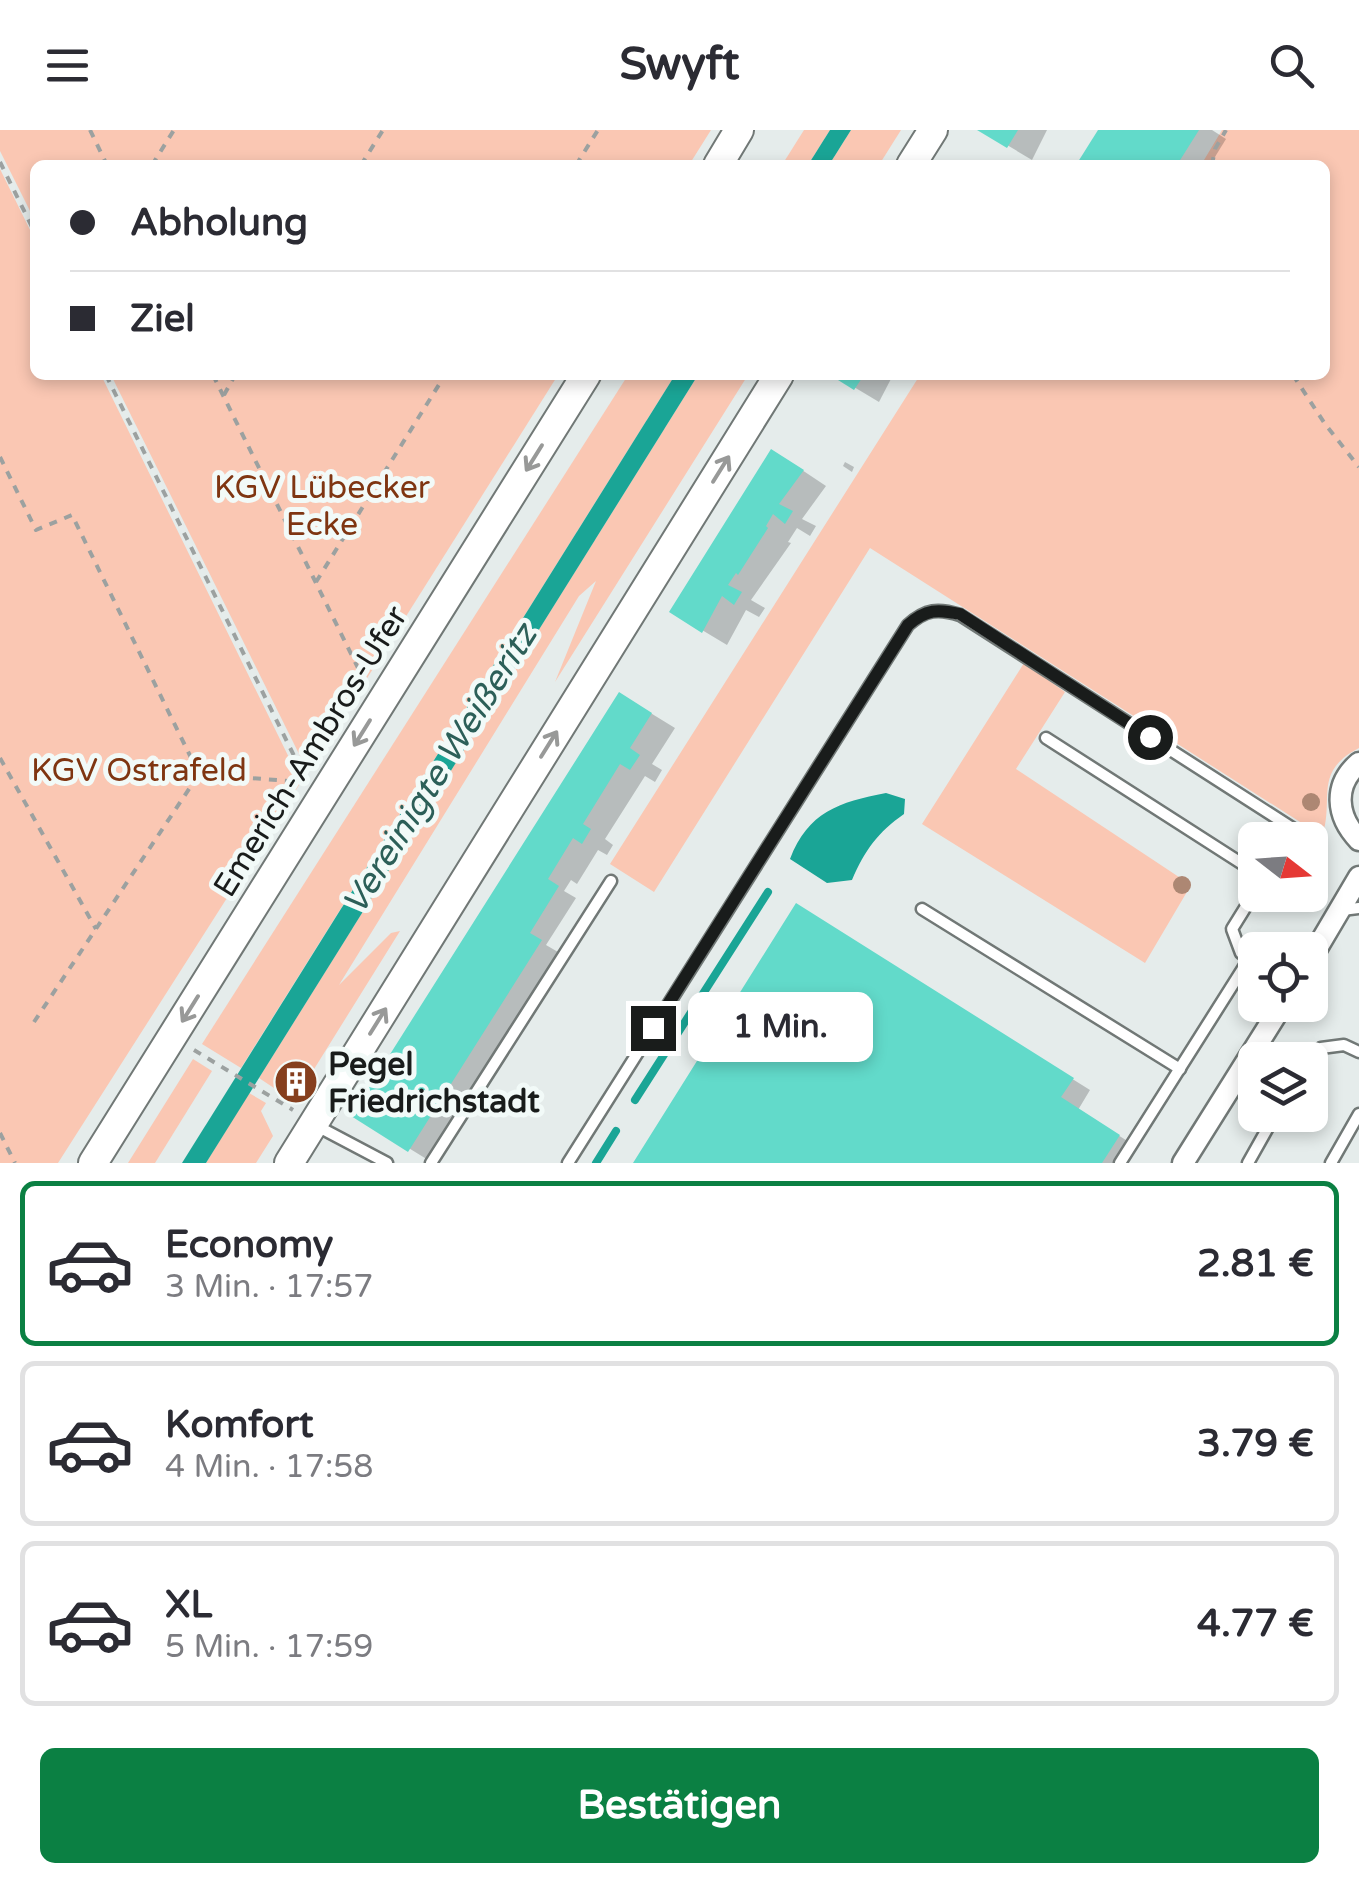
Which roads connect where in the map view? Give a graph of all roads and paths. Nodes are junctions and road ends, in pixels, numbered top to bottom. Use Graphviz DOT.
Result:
graph roads {
  1 [pos="90,130"];
  2 [pos="174,130"];
  3 [pos="384,130"];
  4 [pos="598,130"];
  5 [pos="740,130"];
  6 [pos="933,130"];
  7 [pos="1226,130"];
  8 [pos="105,160"];
  9 [pos="155,160"];
  10 [pos="364,160"];
  11 [pos="579,160"];
  12 [pos="721,160"];
  13 [pos="915,160"];
  14 [pos="1213,160"];
  15 [pos="0,162"];
  16 [pos="30,222"];
  17 [pos="108,380"];
  18 [pos="216,380"];
  19 [pos="233,380"];
  20 [pos="442,380"];
  21 [pos="583,380"];
  22 [pos="775,380"];
  23 [pos="1297,380"];
  24 [pos="224,395"];
  25 [pos="0,456"];
  26 [pos="1359,467"];
  27 [pos="316,582"];
  28 [pos="369,684"];
  29 [pos="1046,738"];
  30 [pos="0,758"];
  31 [pos="1359,763"];
  32 [pos="199,774"];
  33 [pos="1283,822"];
  34 [pos="1359,840"];
  35 [pos="1238,861"];
  36 [pos="1359,877"];
  37 [pos="611,880"];
  38 [pos="922,909"];
  39 [pos="1350,909"];
  40 [pos="1242,912"];
  41 [pos="96,929"];
  42 [pos="1328,937"];
  43 [pos="1238,945"];
  44 [pos="1238,981"];
  45 [pos="34,1022"];
  46 [pos="1271,1022"];
  47 [pos="1328,1047"];
  48 [pos="194,1050"];
  49 [pos="1359,1052"];
  50 [pos="1180,1068"];
  51 [pos="1359,1114"];
  52 [pos="302,1116"];
  53 [pos="1265,1132"];
  54 [pos="0,1133"];
  55 [pos="15,1163"];
  56 [pos="92,1163"];
  57 [pos="289,1163"];
  58 [pos="387,1163"];
  59 [pos="432,1163"];
  60 [pos="568,1163"];
  61 [pos="1120,1163"];
  62 [pos="1183,1163"];
  63 [pos="1248,1163"];
  64 [pos="1331,1163"];
  1 -- 8 [label="path"];
  2 -- 9 [label="path"];
  3 -- 10 [label="path"];
  4 -- 11 [label="path"];
  5 -- 12 [label="main road"];
  6 -- 13 [label="main road"];
  7 -- 14 [label="path"];
  15 -- 16 [label="path"];
  17 -- 32 [label="path"];
  18 -- 24 [label="path"];
  19 -- 24 [label="path"];
  20 -- 27 [label="path"];
  21 -- 56 [label="main road, Emerich-Ambros-Ufer, one-way"];
  52 -- 22 [label="main road, one-way"];
  23 -- 26 [label="path"];
  24 -- 27 [label="path"];
  25 -- 32 [label="path"];
  27 -- 28 [label="path"];
  29 -- 35 [label="lane"];
  30 -- 41 [label="path"];
  31 -- 34 [label="street"];
  32 -- 41 [label="path"];
  33 -- 60 [label="lane"];
  36 -- 39 [label="street"];
  37 -- 59 [label="lane"];
  38 -- 50 [label="lane"];
  39 -- 42 [label="street"];
  40 -- 43 [label="lane"];
  41 -- 45 [label="path"];
  44 -- 50 [label="lane"];
  46 -- 62 [label="street"];
  47 -- 49 [label="lane"];
  48 -- 52 [label="path"];
  50 -- 61 [label="lane"];
  51 -- 64 [label="lane"];
  52 -- 57 [label="main road"];
  52 -- 58 [label="lane"];
  53 -- 63 [label="lane"];
  54 -- 55 [label="path"];
}
